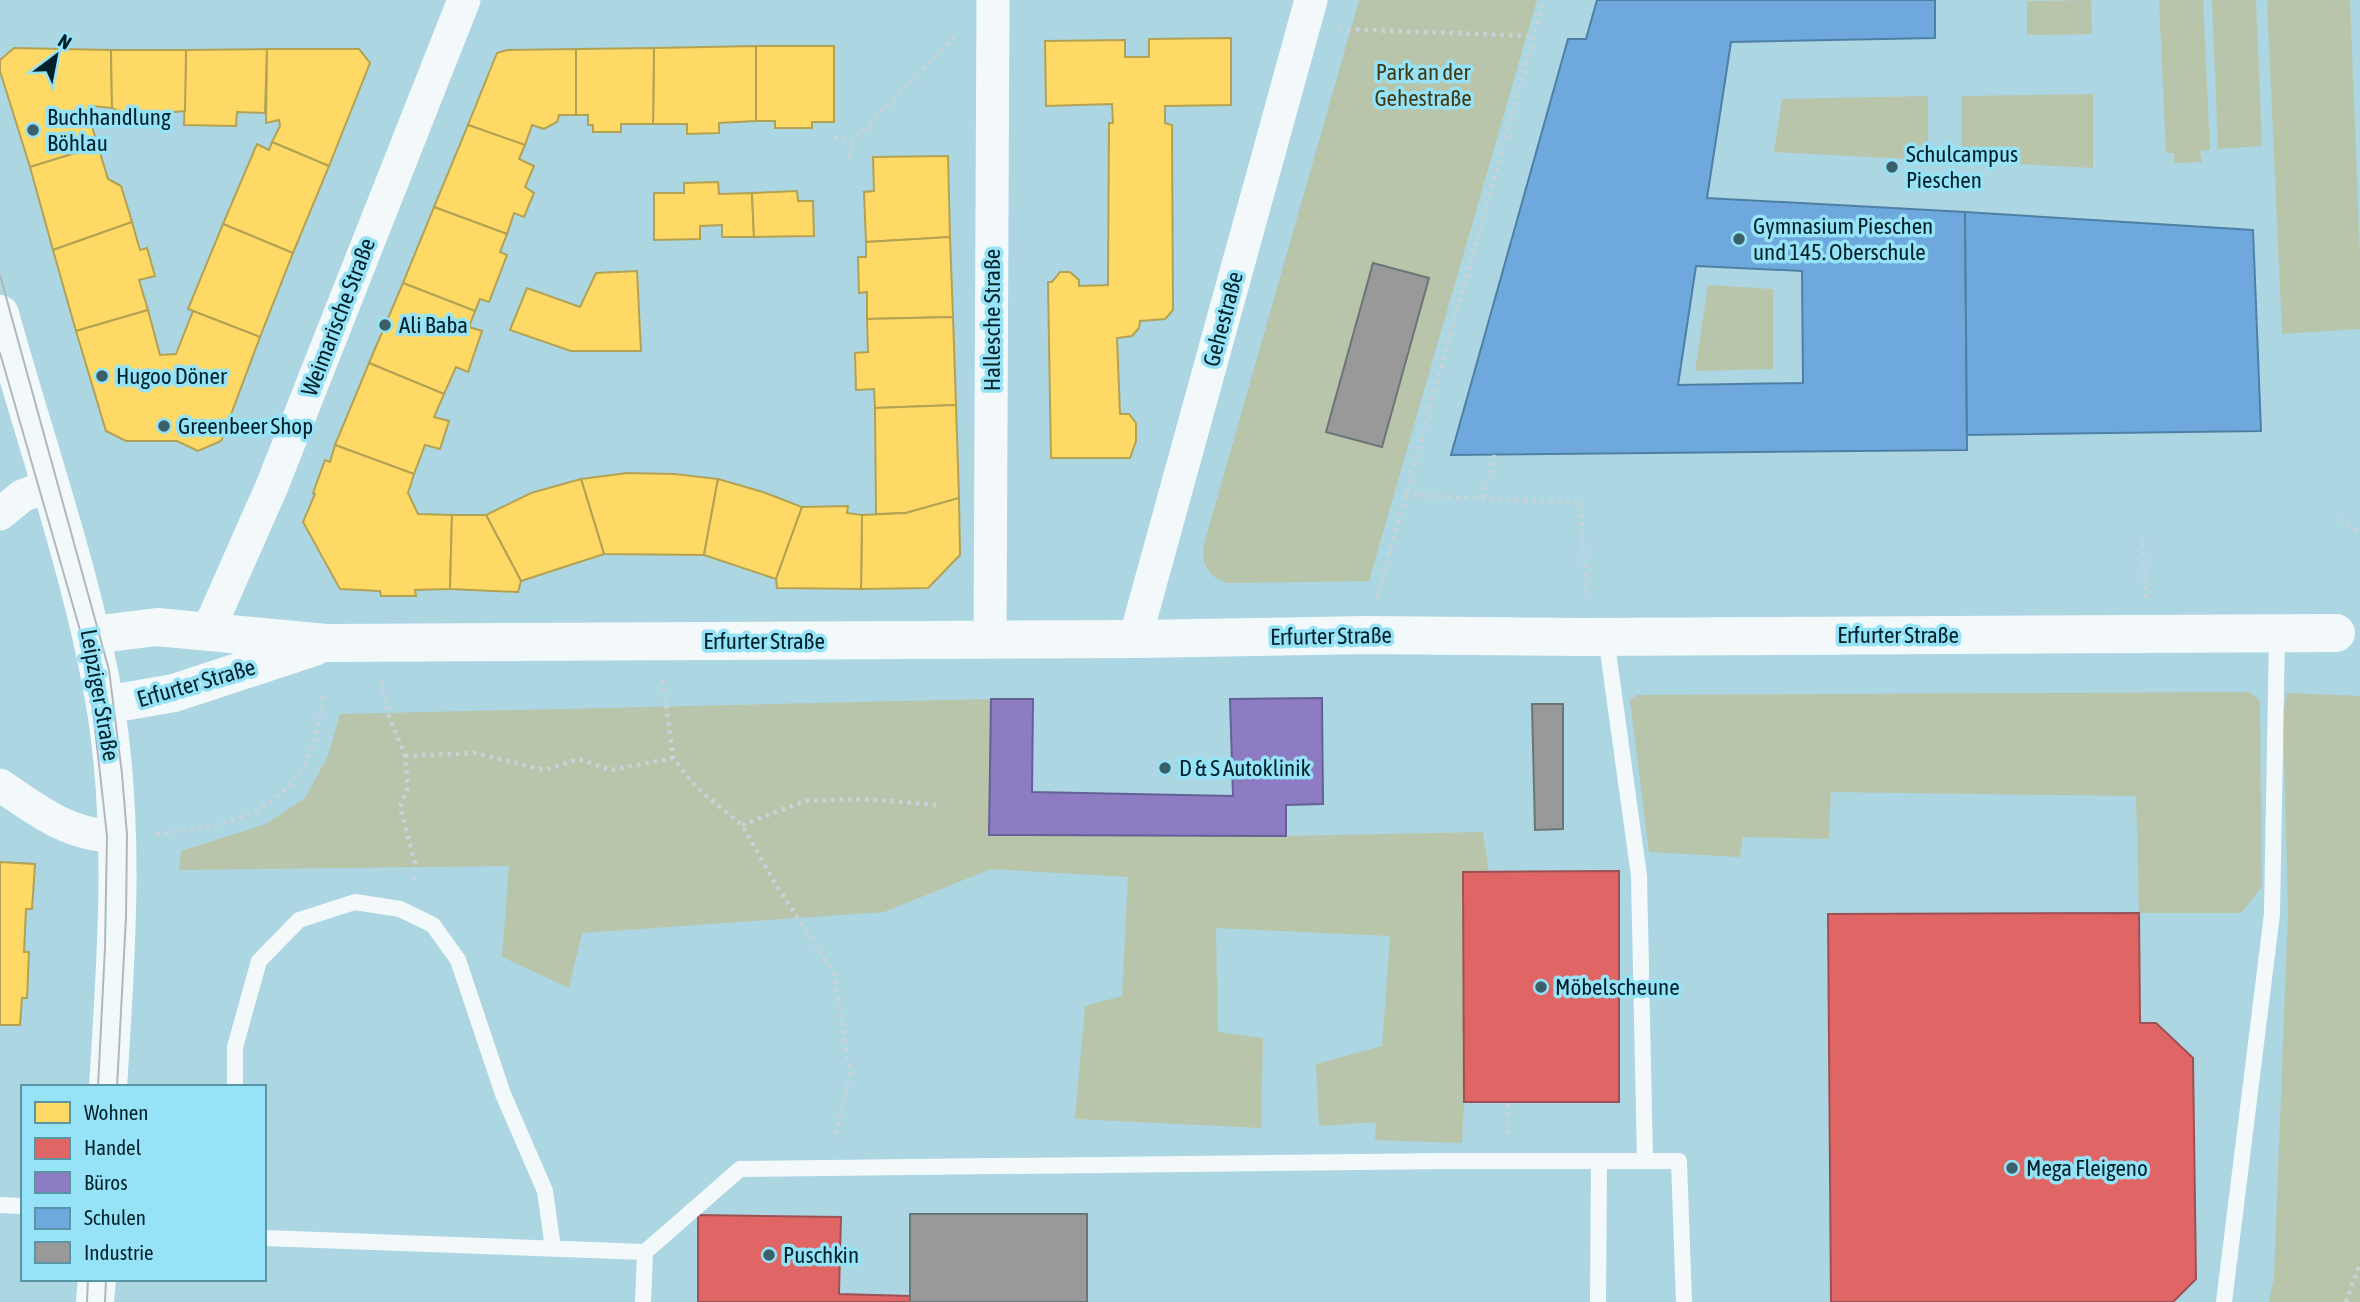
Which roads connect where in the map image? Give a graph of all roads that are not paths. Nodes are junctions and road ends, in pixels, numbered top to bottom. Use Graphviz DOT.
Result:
graph roads {
  1 [pos="464,0"];
  2 [pos="993,0"];
  3 [pos="1307,14"];
  4 [pos="0,314"];
  5 [pos="50,485"];
  6 [pos="0,514"];
  7 [pos="208,631"];
  8 [pos="2336,633"];
  9 [pos="2277,634"];
  10 [pos="92,635"];
  11 [pos="1595,637"];
  12 [pos="1135,639"];
  13 [pos="990,640"];
  14 [pos="326,643"];
  15 [pos="105,705"];
  16 [pos="0,785"];
  17 [pos="117,836"];
  18 [pos="108,1085"];
  19 [pos="235,1085"];
  20 [pos="1645,1160"];
  21 [pos="1599,1161"];
  22 [pos="0,1205"];
  23 [pos="21,1206"];
  24 [pos="266,1238"];
  25 [pos="553,1248"];
  26 [pos="645,1252"];
  27 [pos="97,1281"];
  28 [pos="95,1302"];
  29 [pos="643,1302"];
  30 [pos="1598,1302"];
  31 [pos="1684,1302"];
  32 [pos="2224,1302"];
  1 -- 7 [label="street, Weimarische Straße"];
  2 -- 13 [label="street, Hallesche Straße"];
  3 -- 12 [label="street, Gehestraße"];
  4 -- 5 [label="street, Leipziger Straße"];
  5 -- 6 [label="street"];
  5 -- 10 [label="street, Leipziger Straße"];
  7 -- 10 [label="street, Erfurter Straße"];
  7 -- 14 [label="street, Erfurter Straße"];
  8 -- 9 [label="street, Erfurter Straße"];
  9 -- 11 [label="street, Erfurter Straße"];
  9 -- 32 [label="lane"];
  10 -- 15 [label="street, Leipziger Straße"];
  11 -- 12 [label="street, Erfurter Straße"];
  11 -- 20 [label="lane"];
  12 -- 13 [label="street, Erfurter Straße"];
  13 -- 14 [label="street, Erfurter Straße"];
  14 -- 15 [label="street, Erfurter Straße"];
  15 -- 17 [label="street, Leipziger Straße"];
  16 -- 17 [label="street"];
  17 -- 18 [label="street, Leipziger Straße"];
  19 -- 25 [label="lane"];
  20 -- 21 [label="lane"];
  20 -- 31 [label="lane"];
  21 -- 26 [label="lane"];
  21 -- 30 [label="lane"];
  22 -- 23 [label="lane"];
  24 -- 25 [label="lane"];
  25 -- 26 [label="lane"];
  26 -- 29 [label="lane"];
  27 -- 28 [label="street"];
}
